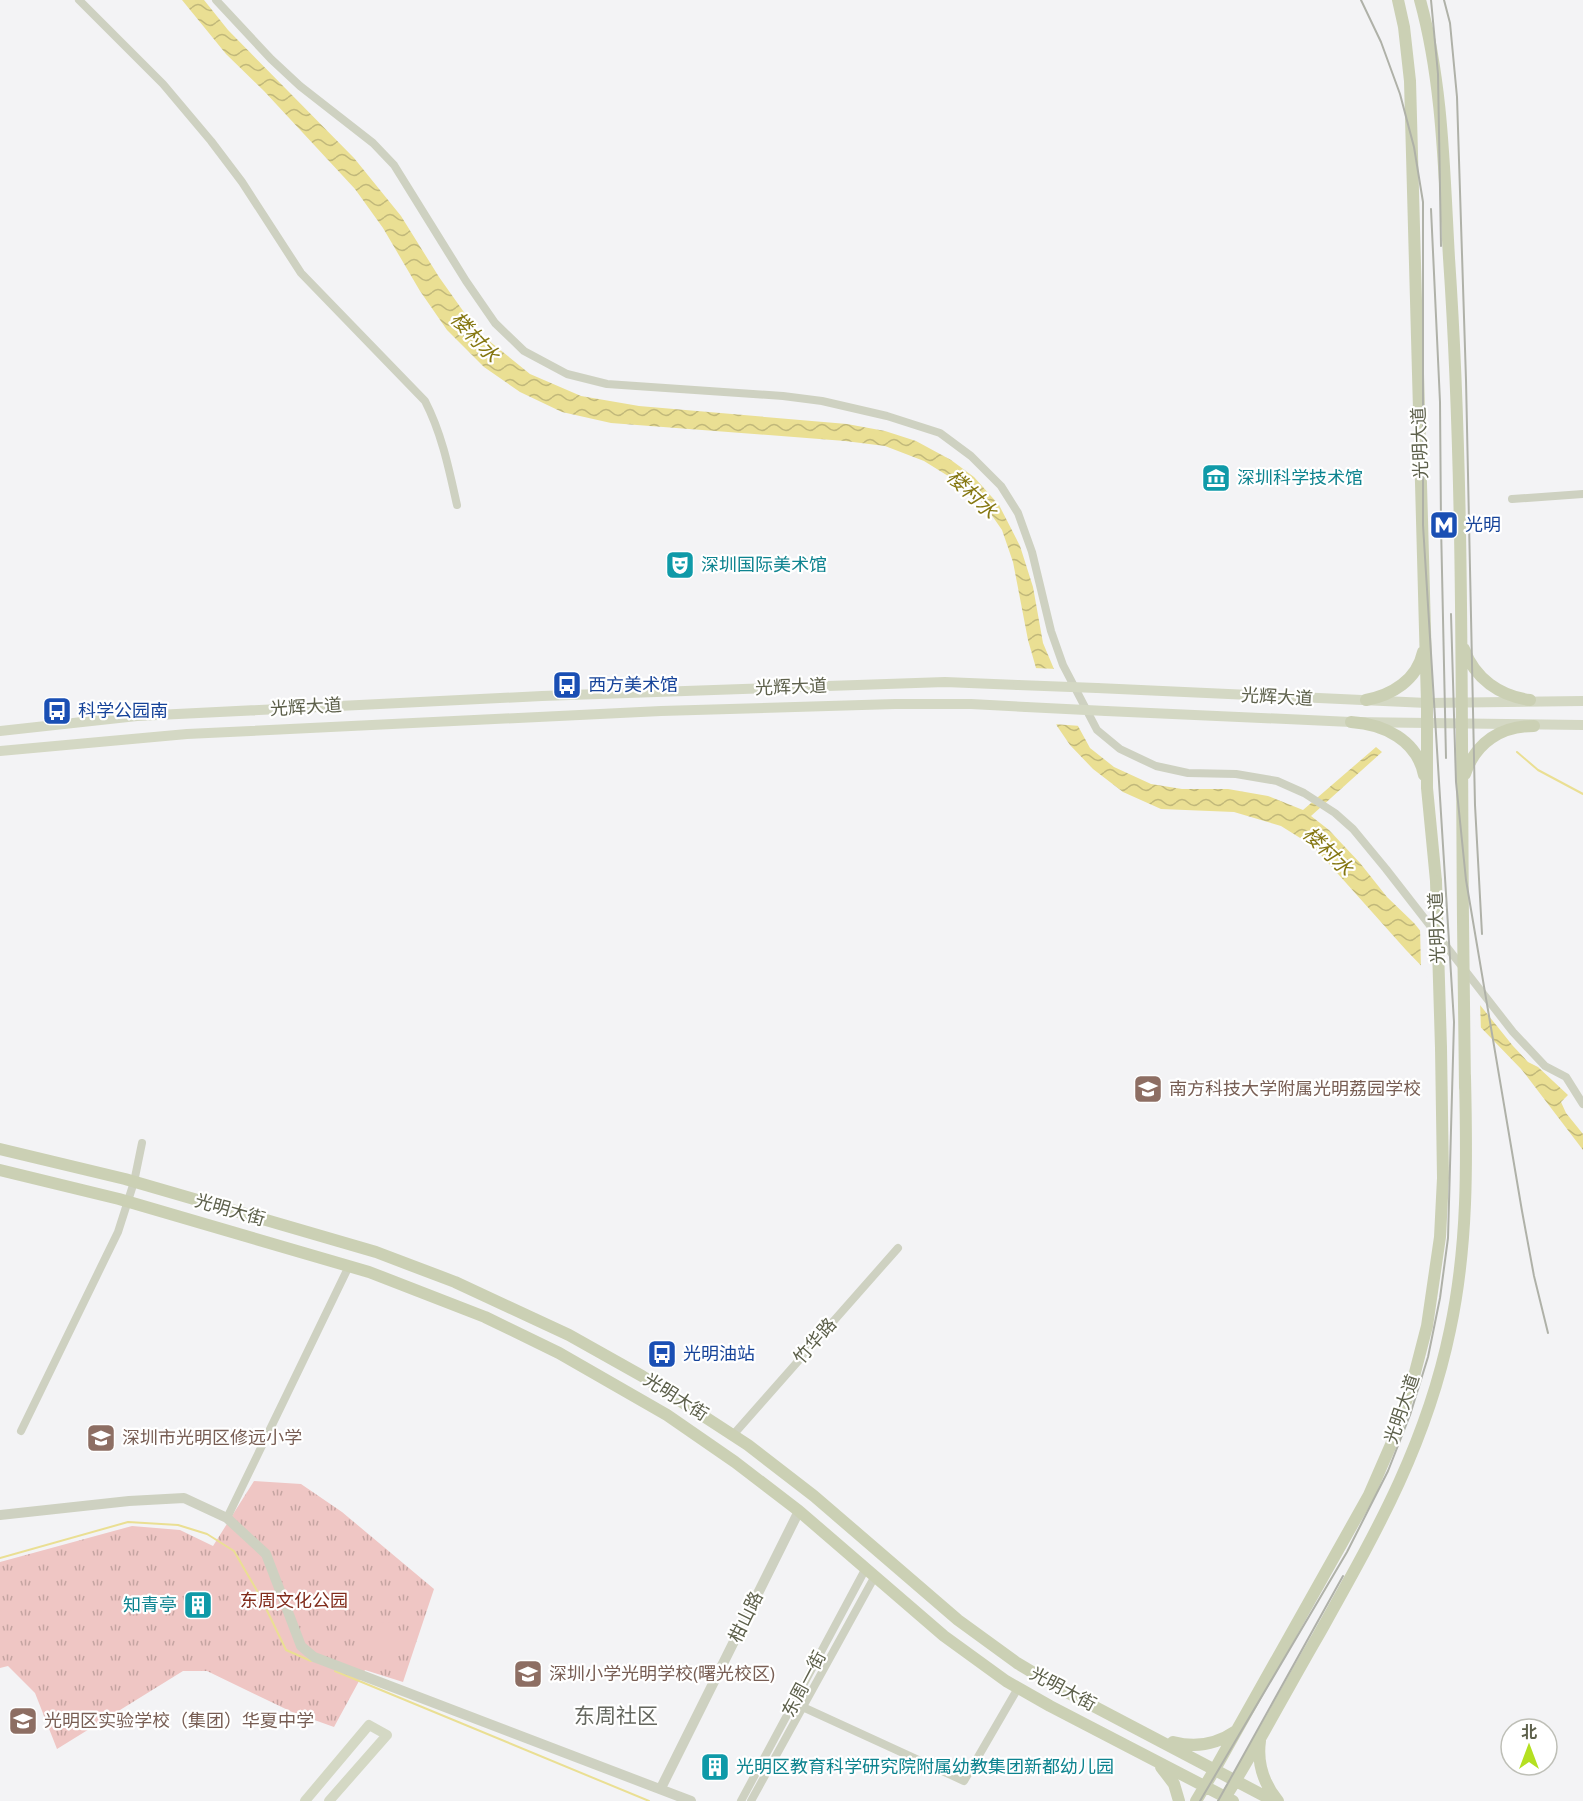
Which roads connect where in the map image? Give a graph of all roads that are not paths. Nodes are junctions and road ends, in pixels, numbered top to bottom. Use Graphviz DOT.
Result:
graph roads {
  1 [pos="79,0"];
  2 [pos="216,0"];
  3 [pos="1398,0"];
  4 [pos="1420,0"];
  5 [pos="1583,494"];
  6 [pos="1512,499"];
  7 [pos="457,505"];
  8 [pos="1461,633"];
  9 [pos="1425,642"];
  10 [pos="1366,700"];
  11 [pos="1530,700"];
  12 [pos="1583,700"];
  13 [pos="1427,703"];
  14 [pos="1462,703"];
  15 [pos="1352,722"];
  16 [pos="1427,724"];
  17 [pos="1463,724"];
  18 [pos="1583,725"];
  19 [pos="1534,726"];
  20 [pos="0,731"];
  21 [pos="0,751"];
  22 [pos="1427,788"];
  23 [pos="1463,790"];
  24 [pos="1464,1022"];
  25 [pos="1465,1087"];
  26 [pos="1583,1104"];
  27 [pos="142,1143"];
  28 [pos="0,1149"];
  29 [pos="0,1170"];
  30 [pos="134,1182"];
  31 [pos="128,1202"];
  32 [pos="898,1248"];
  33 [pos="349,1266"];
  34 [pos="21,1431"];
  35 [pos="733,1435"];
  36 [pos="799,1511"];
  37 [pos="0,1515"];
  38 [pos="227,1518"];
  39 [pos="870,1572"];
  40 [pos="1018,1688"];
  41 [pos="794,1703"];
  42 [pos="803,1707"];
  43 [pos="1237,1731"];
  44 [pos="1261,1736"];
  45 [pos="1158,1739"];
  46 [pos="1154,1760"];
  47 [pos="1215,1769"];
  48 [pos="1236,1780"];
  49 [pos="1204,1787"];
  50 [pos="661,1788"];
  51 [pos="1227,1800"];
  52 [pos="305,1801"];
  53 [pos="329,1801"];
  54 [pos="691,1801"];
  55 [pos="741,1801"];
  56 [pos="751,1801"];
  57 [pos="1179,1801"];
  58 [pos="1196,1801"];
  59 [pos="1274,1801"];
  60 [pos="1278,1801"];
  1 -- 7 [label="street"];
  2 -- 26 [label="street"];
  3 -- 9 [label="main road, 光明大道"];
  4 -- 8 [label="main road, 光明大道"];
  5 -- 6 [label="street"];
  8 -- 11 [label="main road"];
  8 -- 14 [label="main road, 光明大道"];
  9 -- 10 [label="main road"];
  9 -- 13 [label="main road, 光明大道"];
  10 -- 13 [label="main road, 光辉大道"];
  10 -- 20 [label="main road, 光辉大道, bridge"];
  11 -- 12 [label="main road, 光辉大道"];
  11 -- 14 [label="main road, 光辉大道"];
  13 -- 14 [label="main road, 光辉大道"];
  13 -- 16 [label="main road, 光明大道"];
  14 -- 17 [label="main road, 光明大道"];
  15 -- 16 [label="main road, 光辉大道"];
  15 -- 21 [label="main road, 光辉大道, bridge"];
  15 -- 22 [label="main road"];
  16 -- 17 [label="main road, 光辉大道"];
  16 -- 22 [label="main road, 光明大道"];
  17 -- 19 [label="main road, 光辉大道"];
  17 -- 23 [label="main road, 光明大道"];
  18 -- 19 [label="main road, 光辉大道"];
  19 -- 23 [label="main road"];
  22 -- 43 [label="main road, 光明大道, bridge"];
  23 -- 25 [label="main road, 光明大道, bridge"];
  24 -- 44 [label="main road, 光明大道"];
  27 -- 30 [label="street"];
  28 -- 30 [label="main road, 光明大街"];
  29 -- 31 [label="main road, 光明大街"];
  30 -- 31 [label="street"];
  30 -- 35 [label="main road, 光明大街"];
  31 -- 33 [label="main road, 光明大街"];
  31 -- 34 [label="street"];
  32 -- 35 [label="street, 竹华路"];
  33 -- 36 [label="main road, 光明大街"];
  33 -- 38 [label="street"];
  35 -- 45 [label="main road, 光明大街"];
  36 -- 39 [label="main road, 光明大街"];
  36 -- 50 [label="street, 柑山路"];
  37 -- 38 [label="street"];
  38 -- 50 [label="street"];
  39 -- 40 [label="main road, 光明大街"];
  39 -- 41 [label="street, 东周一街"];
  39 -- 42 [label="street, 东周一街"];
  40 -- 42 [label="street"];
  40 -- 46 [label="main road, 光明大街"];
  41 -- 42 [label="street"];
  41 -- 55 [label="street, 东周一街"];
  42 -- 56 [label="street, 东周一街"];
  43 -- 45 [label="main road"];
  43 -- 47 [label="main road, 光明大道"];
  44 -- 48 [label="main road, 光明大道"];
  44 -- 60 [label="main road"];
  45 -- 47 [label="main road, 光明大街"];
  46 -- 49 [label="main road, 光明大街"];
  46 -- 57 [label="main road"];
  47 -- 48 [label="main road, 光明大街"];
  47 -- 49 [label="main road, 光明大道"];
  48 -- 51 [label="main road, 光明大道"];
  48 -- 59 [label="main road, 光明大街"];
  49 -- 51 [label="main road, 光明大街"];
  49 -- 58 [label="main road, 光明大道"];
  50 -- 54 [label="street"];
  52 -- 53 [label="main road"];
}
